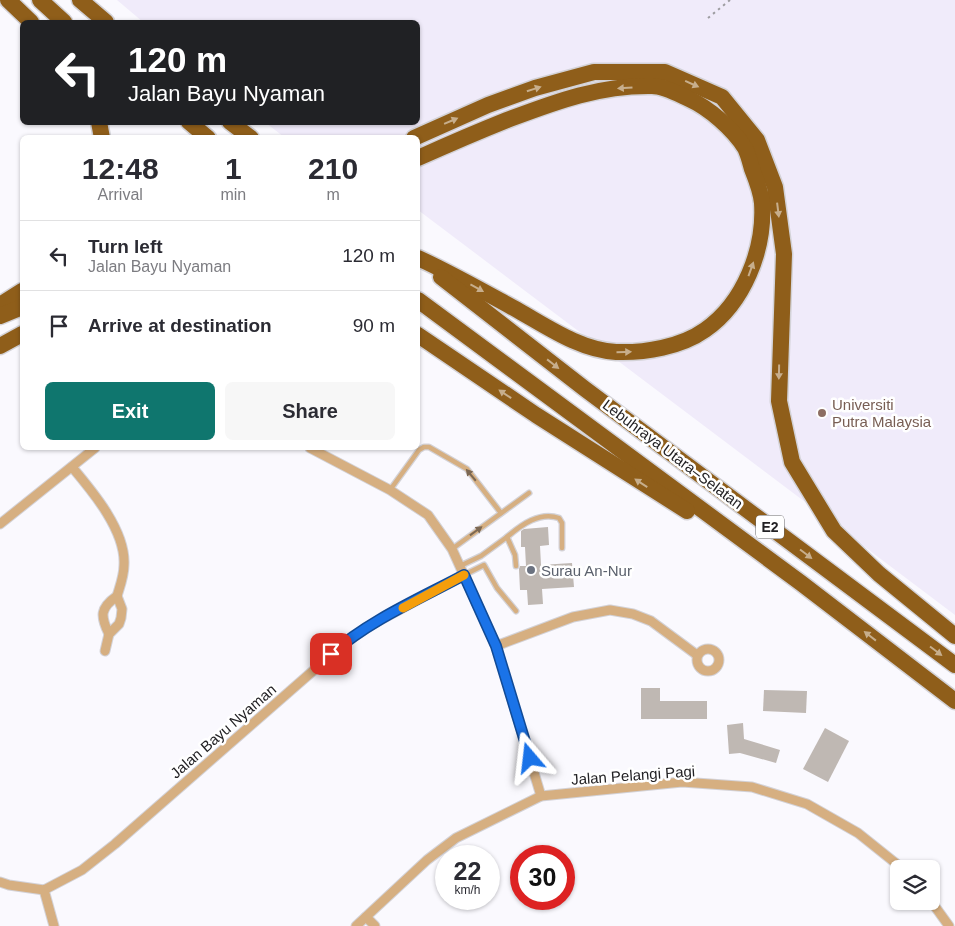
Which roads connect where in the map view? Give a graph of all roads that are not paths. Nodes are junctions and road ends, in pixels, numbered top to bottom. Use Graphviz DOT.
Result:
graph roads {
  1 [pos="8,0"];
  2 [pos="40,0"];
  3 [pos="80,0"];
  4 [pos="29,20"];
  5 [pos="62,20"];
  6 [pos="104,20"];
  7 [pos="193,125"];
  8 [pos="234,125"];
  9 [pos="204,135"];
  10 [pos="247,135"];
  11 [pos="420,135"];
  12 [pos="420,157"];
  13 [pos="420,259"];
  14 [pos="420,260"];
  15 [pos="20,292"];
  16 [pos="420,301"];
  17 [pos="0,305"];
  18 [pos="20,307"];
  19 [pos="0,316"];
  20 [pos="20,335"];
  21 [pos="420,336"];
  22 [pos="0,346"];
  23 [pos="420,449"];
  24 [pos="93,450"];
  25 [pos="314,450"];
  26 [pos="419,450"];
  27 [pos="72,468"];
  28 [pos="390,490"];
  29 [pos="529,493"];
  30 [pos="501,513"];
  31 [pos="0,524"];
  32 [pos="507,537"];
  33 [pos="562,548"];
  34 [pos="452,549"];
  35 [pos="481,556"];
  36 [pos="484,565"];
  37 [pos="516,566"];
  38 [pos="462,570"];
  39 [pos="801,583"];
  40 [pos="117,596"];
  41 [pos="516,611"];
  42 [pos="109,634"];
  43 [pos="955,636"];
  44 [pos="496,646"];
  45 [pos="105,651"];
  46 [pos="697,655"];
  47 [pos="955,665"];
  48 [pos="955,701"];
  49 [pos="541,796"];
  50 [pos="892,860"];
  51 [pos="0,882"];
  52 [pos="44,890"];
  53 [pos="937,910"];
  54 [pos="366,917"];
  55 [pos="54,926"];
  56 [pos="356,926"];
  57 [pos="375,926"];
  58 [pos="949,926"];
  1 -- 4 [label="highway"];
  2 -- 5 [label="highway"];
  3 -- 6 [label="highway"];
  7 -- 9 [label="highway"];
  8 -- 10 [label="highway"];
  11 -- 43 [label="highway, one-way"];
  13 -- 12 [label="highway, one-way"];
  14 -- 47 [label="highway, Lebuhraya Utara–Selatan / E2, one-way"];
  15 -- 17 [label="highway"];
  16 -- 39 [label="highway, Lebuhraya Utara–Selatan / E2"];
  18 -- 19 [label="highway"];
  20 -- 22 [label="highway"];
  39 -- 21 [label="highway, one-way"];
  30 -- 23 [label="lane, one-way"];
  24 -- 27 [label="street"];
  25 -- 28 [label="street"];
  26 -- 28 [label="lane, one-way"];
  27 -- 31 [label="street"];
  27 -- 40 [label="street"];
  28 -- 34 [label="street"];
  29 -- 30 [label="lane"];
  34 -- 30 [label="lane, one-way"];
  32 -- 33 [label="lane"];
  32 -- 35 [label="lane"];
  32 -- 37 [label="lane"];
  34 -- 38 [label="street"];
  35 -- 36 [label="lane"];
  35 -- 38 [label="lane"];
  36 -- 38 [label="lane"];
  36 -- 41 [label="lane"];
  38 -- 44 [label="street"];
  38 -- 52 [label="street, Jalan Bayu Nyaman"];
  48 -- 39 [label="highway, Lebuhraya Utara–Selatan / E2, one-way"];
  40 -- 42 [label="street"];
  40 -- 42 [label="street"];
  42 -- 45 [label="street"];
  44 -- 46 [label="street"];
  44 -- 49 [label="street"];
  49 -- 50 [label="street, Jalan Pelangi Pagi"];
  49 -- 54 [label="street, Jalan Pelangi Pagi"];
  51 -- 52 [label="street"];
  52 -- 55 [label="street"];
  53 -- 58 [label="street"];
  54 -- 56 [label="street, Jalan Pelangi Pagi"];
  54 -- 57 [label="street"];
}
